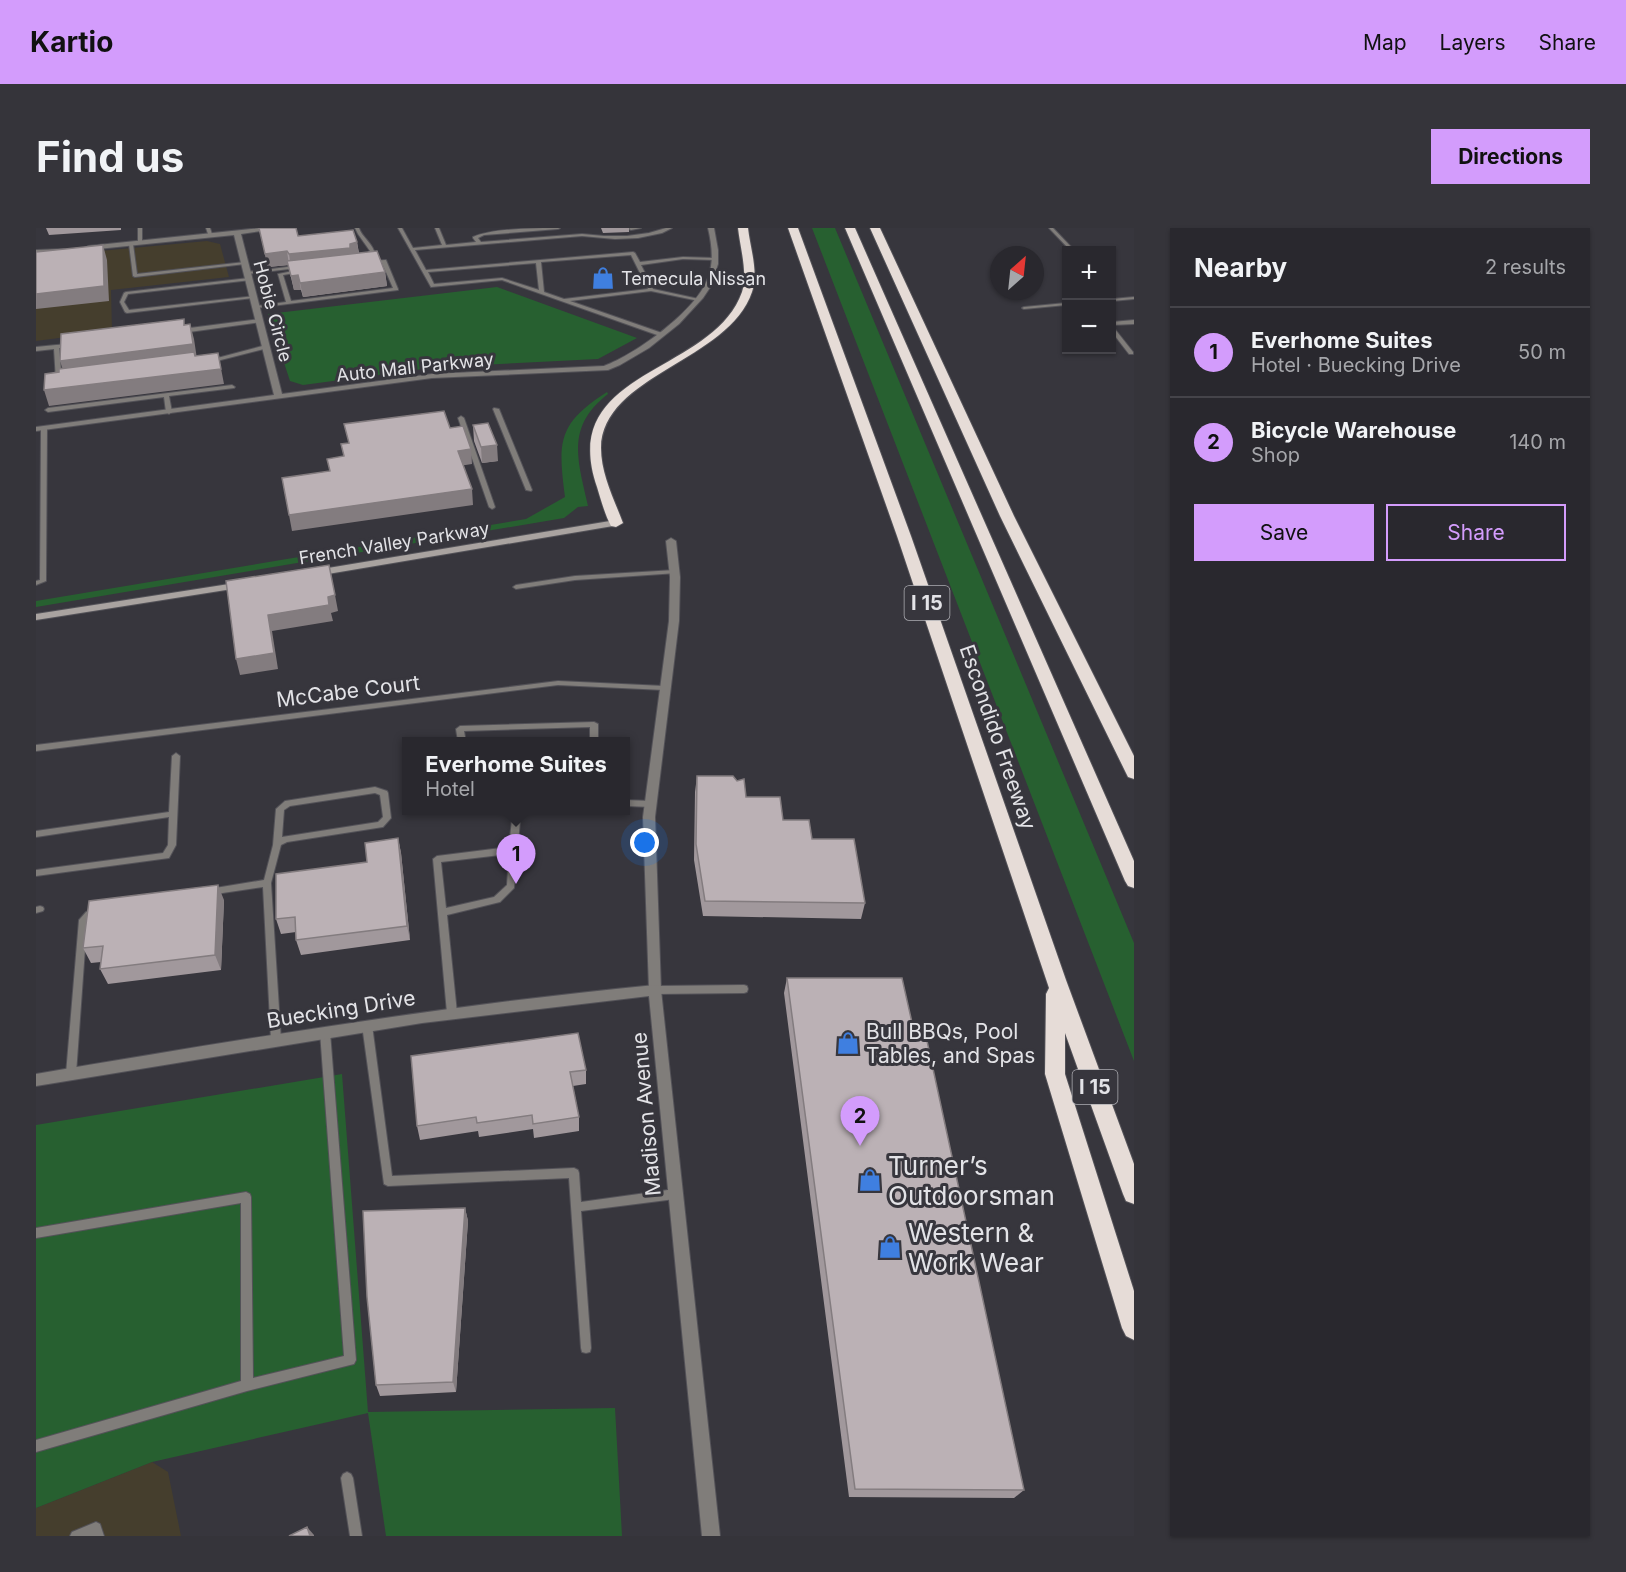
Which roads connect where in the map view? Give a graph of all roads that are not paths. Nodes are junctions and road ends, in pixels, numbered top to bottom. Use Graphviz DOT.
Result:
graph roads {
  1 [pos="140,228"];
  2 [pos="208,228"];
  3 [pos="274,228"];
  4 [pos="357,228"];
  5 [pos="400,228"];
  6 [pos="437,228"];
  7 [pos="558,228"];
  8 [pos="570,228"];
  9 [pos="639,228"];
  10 [pos="670,228"];
  11 [pos="711,228"];
  12 [pos="743,228"];
  13 [pos="793,228"];
  14 [pos="850,228"];
  15 [pos="875,228"];
  16 [pos="1051,228"];
  17 [pos="631,229"];
  18 [pos="602,231"];
  19 [pos="237,233"];
  20 [pos="580,234"];
  21 [pos="211,236"];
  22 [pos="140,243"];
  23 [pos="131,244"];
  24 [pos="480,244"];
  25 [pos="444,245"];
  26 [pos="1068,246"];
  27 [pos="83,248"];
  28 [pos="72,249"];
  29 [pos="413,249"];
  30 [pos="36,252"];
  31 [pos="715,259"];
  32 [pos="538,261"];
  33 [pos="245,263"];
  34 [pos="639,264"];
  35 [pos="302,268"];
  36 [pos="425,271"];
  37 [pos="278,272"];
  38 [pos="248,276"];
  39 [pos="651,291"];
  40 [pos="542,293"];
  41 [pos="253,297"];
  42 [pos="1134,298"];
  43 [pos="563,300"];
  44 [pos="697,300"];
  45 [pos="1116,300"];
  46 [pos="289,303"];
  47 [pos="1062,304"];
  48 [pos="256,307"];
  49 [pos="1024,308"];
  50 [pos="260,321"];
  51 [pos="1134,322"];
  52 [pos="1116,324"];
  53 [pos="169,333"];
  54 [pos="660,334"];
  55 [pos="1116,334"];
  56 [pos="79,345"];
  57 [pos="56,347"];
  58 [pos="266,347"];
  59 [pos="36,349"];
  60 [pos="1131,353"];
  61 [pos="202,362"];
  62 [pos="69,380"];
  63 [pos="232,387"];
  64 [pos="166,395"];
  65 [pos="279,397"];
  66 [pos="496,409"];
  67 [pos="48,410"];
  68 [pos="169,412"];
  69 [pos="461,418"];
  70 [pos="40,429"];
  71 [pos="45,452"];
  72 [pos="36,453"];
  73 [pos="529,490"];
  74 [pos="492,507"];
  75 [pos="616,523"];
  76 [pos="671,541"];
  77 [pos="675,572"];
  78 [pos="306,575"];
  79 [pos="36,583"];
  80 [pos="247,584"];
  81 [pos="516,587"];
  82 [pos="36,617"];
  83 [pos="664,688"];
  84 [pos="461,737"];
  85 [pos="594,737"];
  86 [pos="36,748"];
  87 [pos="176,756"];
  88 [pos="1134,773"];
  89 [pos="630,803"];
  90 [pos="651,804"];
  91 [pos="173,814"];
  92 [pos="516,815"];
  93 [pos="36,834"];
  94 [pos="277,844"];
  95 [pos="513,850"];
  96 [pos="36,873"];
  97 [pos="1134,881"];
  98 [pos="267,883"];
  99 [pos="200,894"];
  100 [pos="110,908"];
  101 [pos="444,912"];
  102 [pos="1056,980"];
  103 [pos="744,989"];
  104 [pos="655,990"];
  105 [pos="452,1013"];
  106 [pos="367,1025"];
  107 [pos="325,1032"];
  108 [pos="276,1040"];
  109 [pos="71,1074"];
  110 [pos="36,1080"];
  111 [pos="675,1194"];
  112 [pos="1134,1194"];
  113 [pos="576,1207"];
  114 [pos="36,1233"];
  115 [pos="1134,1328"];
  116 [pos="586,1348"];
  117 [pos="247,1385"];
  118 [pos="36,1446"];
  119 [pos="347,1478"];
  120 [pos="76,1536"];
  121 [pos="98,1536"];
  122 [pos="356,1536"];
  123 [pos="711,1536"];
  1 -- 22 [label="lane"];
  2 -- 21 [label="lane"];
  3 -- 19 [label="street"];
  4 -- 46 [label="lane"];
  5 -- 29 [label="lane"];
  6 -- 25 [label="lane"];
  7 -- 24 [label="lane"];
  8 -- 20 [label="lane"];
  9 -- 17 [label="lane"];
  10 -- 20 [label="lane"];
  11 -- 31 [label="street, Auto Mall Parkway"];
  12 -- 75 [label="highway"];
  13 -- 102 [label="highway, Escondido Freeway / I 15"];
  14 -- 97 [label="highway"];
  15 -- 88 [label="highway"];
  16 -- 26 [label="lane"];
  18 -- 20 [label="lane"];
  19 -- 21 [label="street"];
  19 -- 33 [label="street, Hobie Circle"];
  20 -- 24 [label="lane"];
  21 -- 22 [label="street"];
  22 -- 23 [label="street"];
  23 -- 27 [label="street"];
  23 -- 33 [label="lane"];
  24 -- 25 [label="lane"];
  25 -- 29 [label="lane"];
  28 -- 30 [label="street"];
  29 -- 36 [label="lane"];
  31 -- 34 [label="lane"];
  31 -- 44 [label="street, Auto Mall Parkway"];
  32 -- 34 [label="lane"];
  32 -- 36 [label="lane"];
  32 -- 40 [label="lane"];
  33 -- 38 [label="street, Hobie Circle"];
  34 -- 39 [label="lane"];
  35 -- 37 [label="lane"];
  36 -- 40 [label="lane"];
  37 -- 38 [label="lane"];
  37 -- 46 [label="lane"];
  38 -- 41 [label="street, Hobie Circle"];
  38 -- 41 [label="lane"];
  39 -- 43 [label="lane"];
  39 -- 44 [label="lane"];
  40 -- 43 [label="lane"];
  41 -- 48 [label="street, Hobie Circle"];
  42 -- 45 [label="lane"];
  43 -- 54 [label="lane"];
  44 -- 54 [label="street, Auto Mall Parkway"];
  46 -- 48 [label="lane"];
  47 -- 49 [label="lane"];
  48 -- 50 [label="street, Hobie Circle"];
  50 -- 53 [label="lane"];
  50 -- 58 [label="street, Hobie Circle"];
  51 -- 52 [label="lane"];
  54 -- 65 [label="street, Auto Mall Parkway"];
  55 -- 60 [label="lane"];
  56 -- 57 [label="lane"];
  57 -- 59 [label="lane"];
  57 -- 62 [label="lane"];
  58 -- 61 [label="lane"];
  58 -- 65 [label="street, Hobie Circle"];
  63 -- 64 [label="lane"];
  64 -- 67 [label="lane"];
  64 -- 68 [label="lane"];
  65 -- 68 [label="street, Auto Mall Parkway"];
  66 -- 73 [label="lane"];
  68 -- 70 [label="street, Auto Mall Parkway"];
  69 -- 74 [label="lane"];
  70 -- 71 [label="lane"];
  71 -- 72 [label="lane"];
  71 -- 79 [label="lane"];
  75 -- 78 [label="main road, French Valley Parkway"];
  76 -- 77 [label="street, Madison Avenue"];
  77 -- 81 [label="lane"];
  77 -- 83 [label="street, Madison Avenue"];
  80 -- 82 [label="main road"];
  83 -- 86 [label="lane, McCabe Court"];
  83 -- 90 [label="street, Madison Avenue"];
  84 -- 85 [label="lane"];
  87 -- 91 [label="lane"];
  89 -- 90 [label="lane"];
  90 -- 104 [label="street, Madison Avenue"];
  91 -- 93 [label="lane"];
  91 -- 96 [label="lane"];
  92 -- 95 [label="lane"];
  94 -- 94 [label="lane"];
  94 -- 98 [label="lane"];
  95 -- 101 [label="lane"];
  95 -- 101 [label="lane"];
  98 -- 99 [label="lane"];
  98 -- 108 [label="lane"];
  100 -- 109 [label="lane"];
  101 -- 105 [label="lane"];
  102 -- 112 [label="highway, Escondido Freeway / I 15"];
  102 -- 115 [label="highway"];
  103 -- 104 [label="lane"];
  104 -- 105 [label="street, Buecking Drive"];
  104 -- 111 [label="street, Madison Avenue"];
  105 -- 106 [label="street, Buecking Drive"];
  106 -- 107 [label="street, Buecking Drive"];
  106 -- 113 [label="lane"];
  107 -- 108 [label="street, Buecking Drive"];
  107 -- 117 [label="lane"];
  108 -- 109 [label="street, Buecking Drive"];
  109 -- 110 [label="street, Buecking Drive"];
  111 -- 113 [label="lane"];
  111 -- 123 [label="street, Madison Avenue"];
  113 -- 116 [label="lane"];
  114 -- 117 [label="lane"];
  117 -- 118 [label="lane"];
  119 -- 122 [label="lane"];
  120 -- 121 [label="lane"];
}
